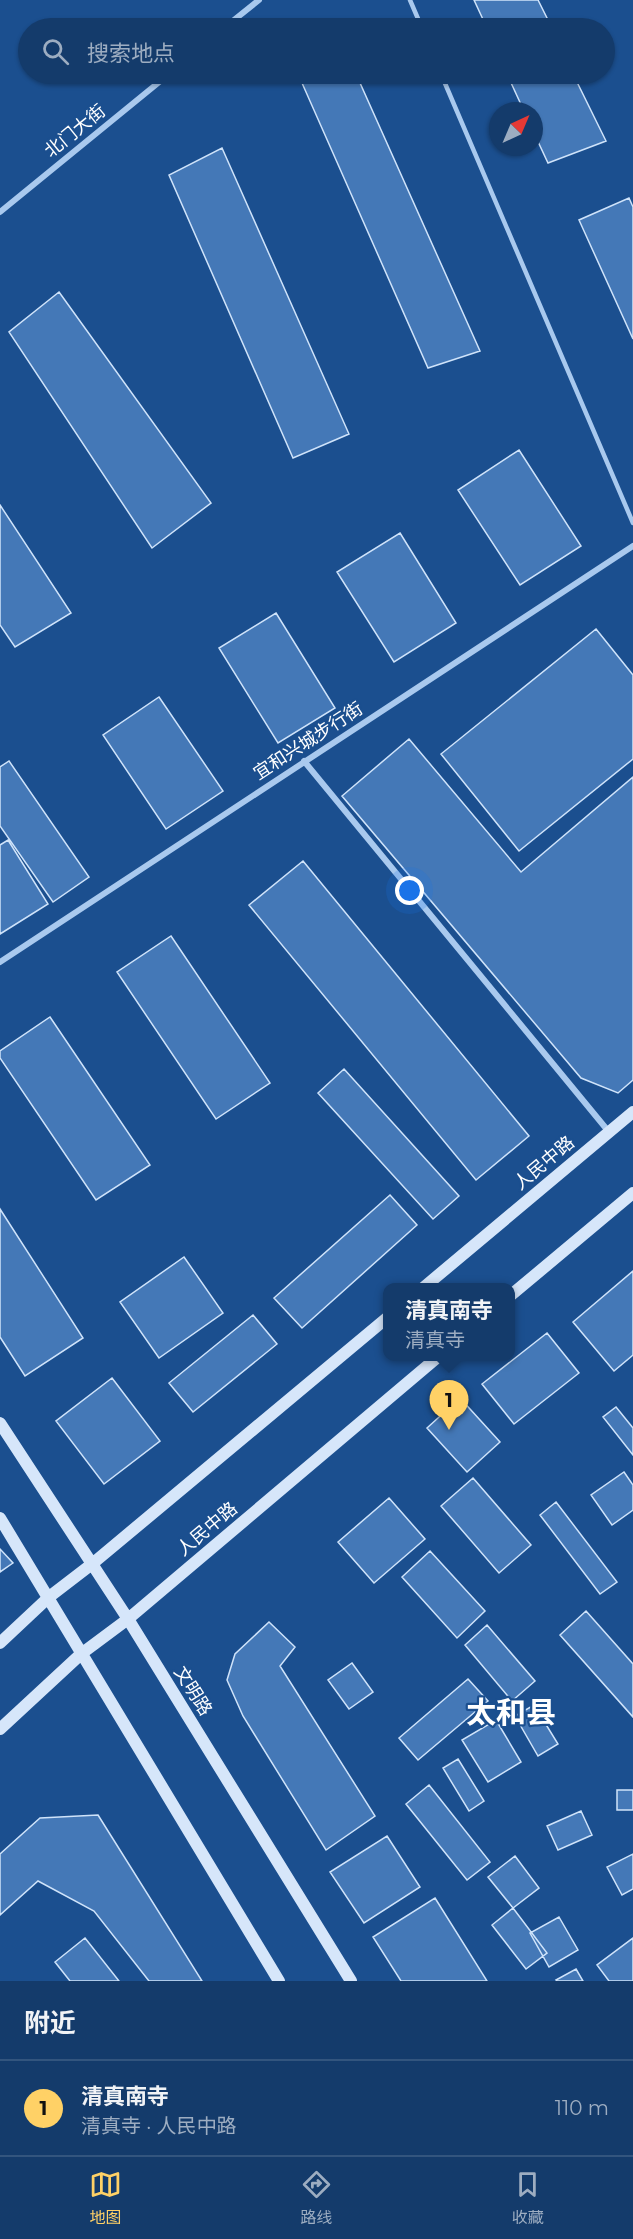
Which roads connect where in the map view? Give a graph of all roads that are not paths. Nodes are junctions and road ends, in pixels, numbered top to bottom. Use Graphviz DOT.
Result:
graph roads {
  1 [pos="259,0"];
  2 [pos="410,0"];
  3 [pos="236,18"];
  4 [pos="418,18"];
  5 [pos="157,84"];
  6 [pos="445,84"];
  7 [pos="0,212"];
  8 [pos="633,523"];
  9 [pos="633,546"];
  10 [pos="304,761"];
  11 [pos="0,962"];
  12 [pos="633,1112"];
  13 [pos="609,1132"];
  14 [pos="633,1193"];
  15 [pos="428,1283"];
  16 [pos="515,1292"];
  17 [pos="383,1320"];
  18 [pos="433,1361"];
  19 [pos="0,1423"];
  20 [pos="0,1518"];
  21 [pos="92,1564"];
  22 [pos="49,1597"];
  23 [pos="128,1619"];
  24 [pos="0,1643"];
  25 [pos="81,1654"];
  26 [pos="0,1729"];
  27 [pos="279,1981"];
  28 [pos="351,1981"];
  1 -- 3 [label="street"];
  2 -- 4 [label="lane"];
  5 -- 7 [label="street, 北门大街"];
  6 -- 8 [label="lane"];
  9 -- 10 [label="street, 宜和兴城步行街"];
  10 -- 11 [label="street, 宜和兴城步行街"];
  10 -- 13 [label="street"];
  12 -- 13 [label="main road, 人民中路"];
  13 -- 15 [label="main road, 人民中路"];
  14 -- 16 [label="main road"];
  17 -- 21 [label="main road"];
  18 -- 23 [label="main road, 人民中路"];
  19 -- 21 [label="main road, 文明路"];
  20 -- 22 [label="main road"];
  21 -- 22 [label="main road"];
  21 -- 23 [label="main road, 文明路"];
  22 -- 24 [label="main road"];
  22 -- 25 [label="main road"];
  23 -- 25 [label="main road, 人民中路"];
  23 -- 28 [label="main road, 文明路"];
  25 -- 26 [label="main road, 人民中路"];
  25 -- 27 [label="main road"];
}
